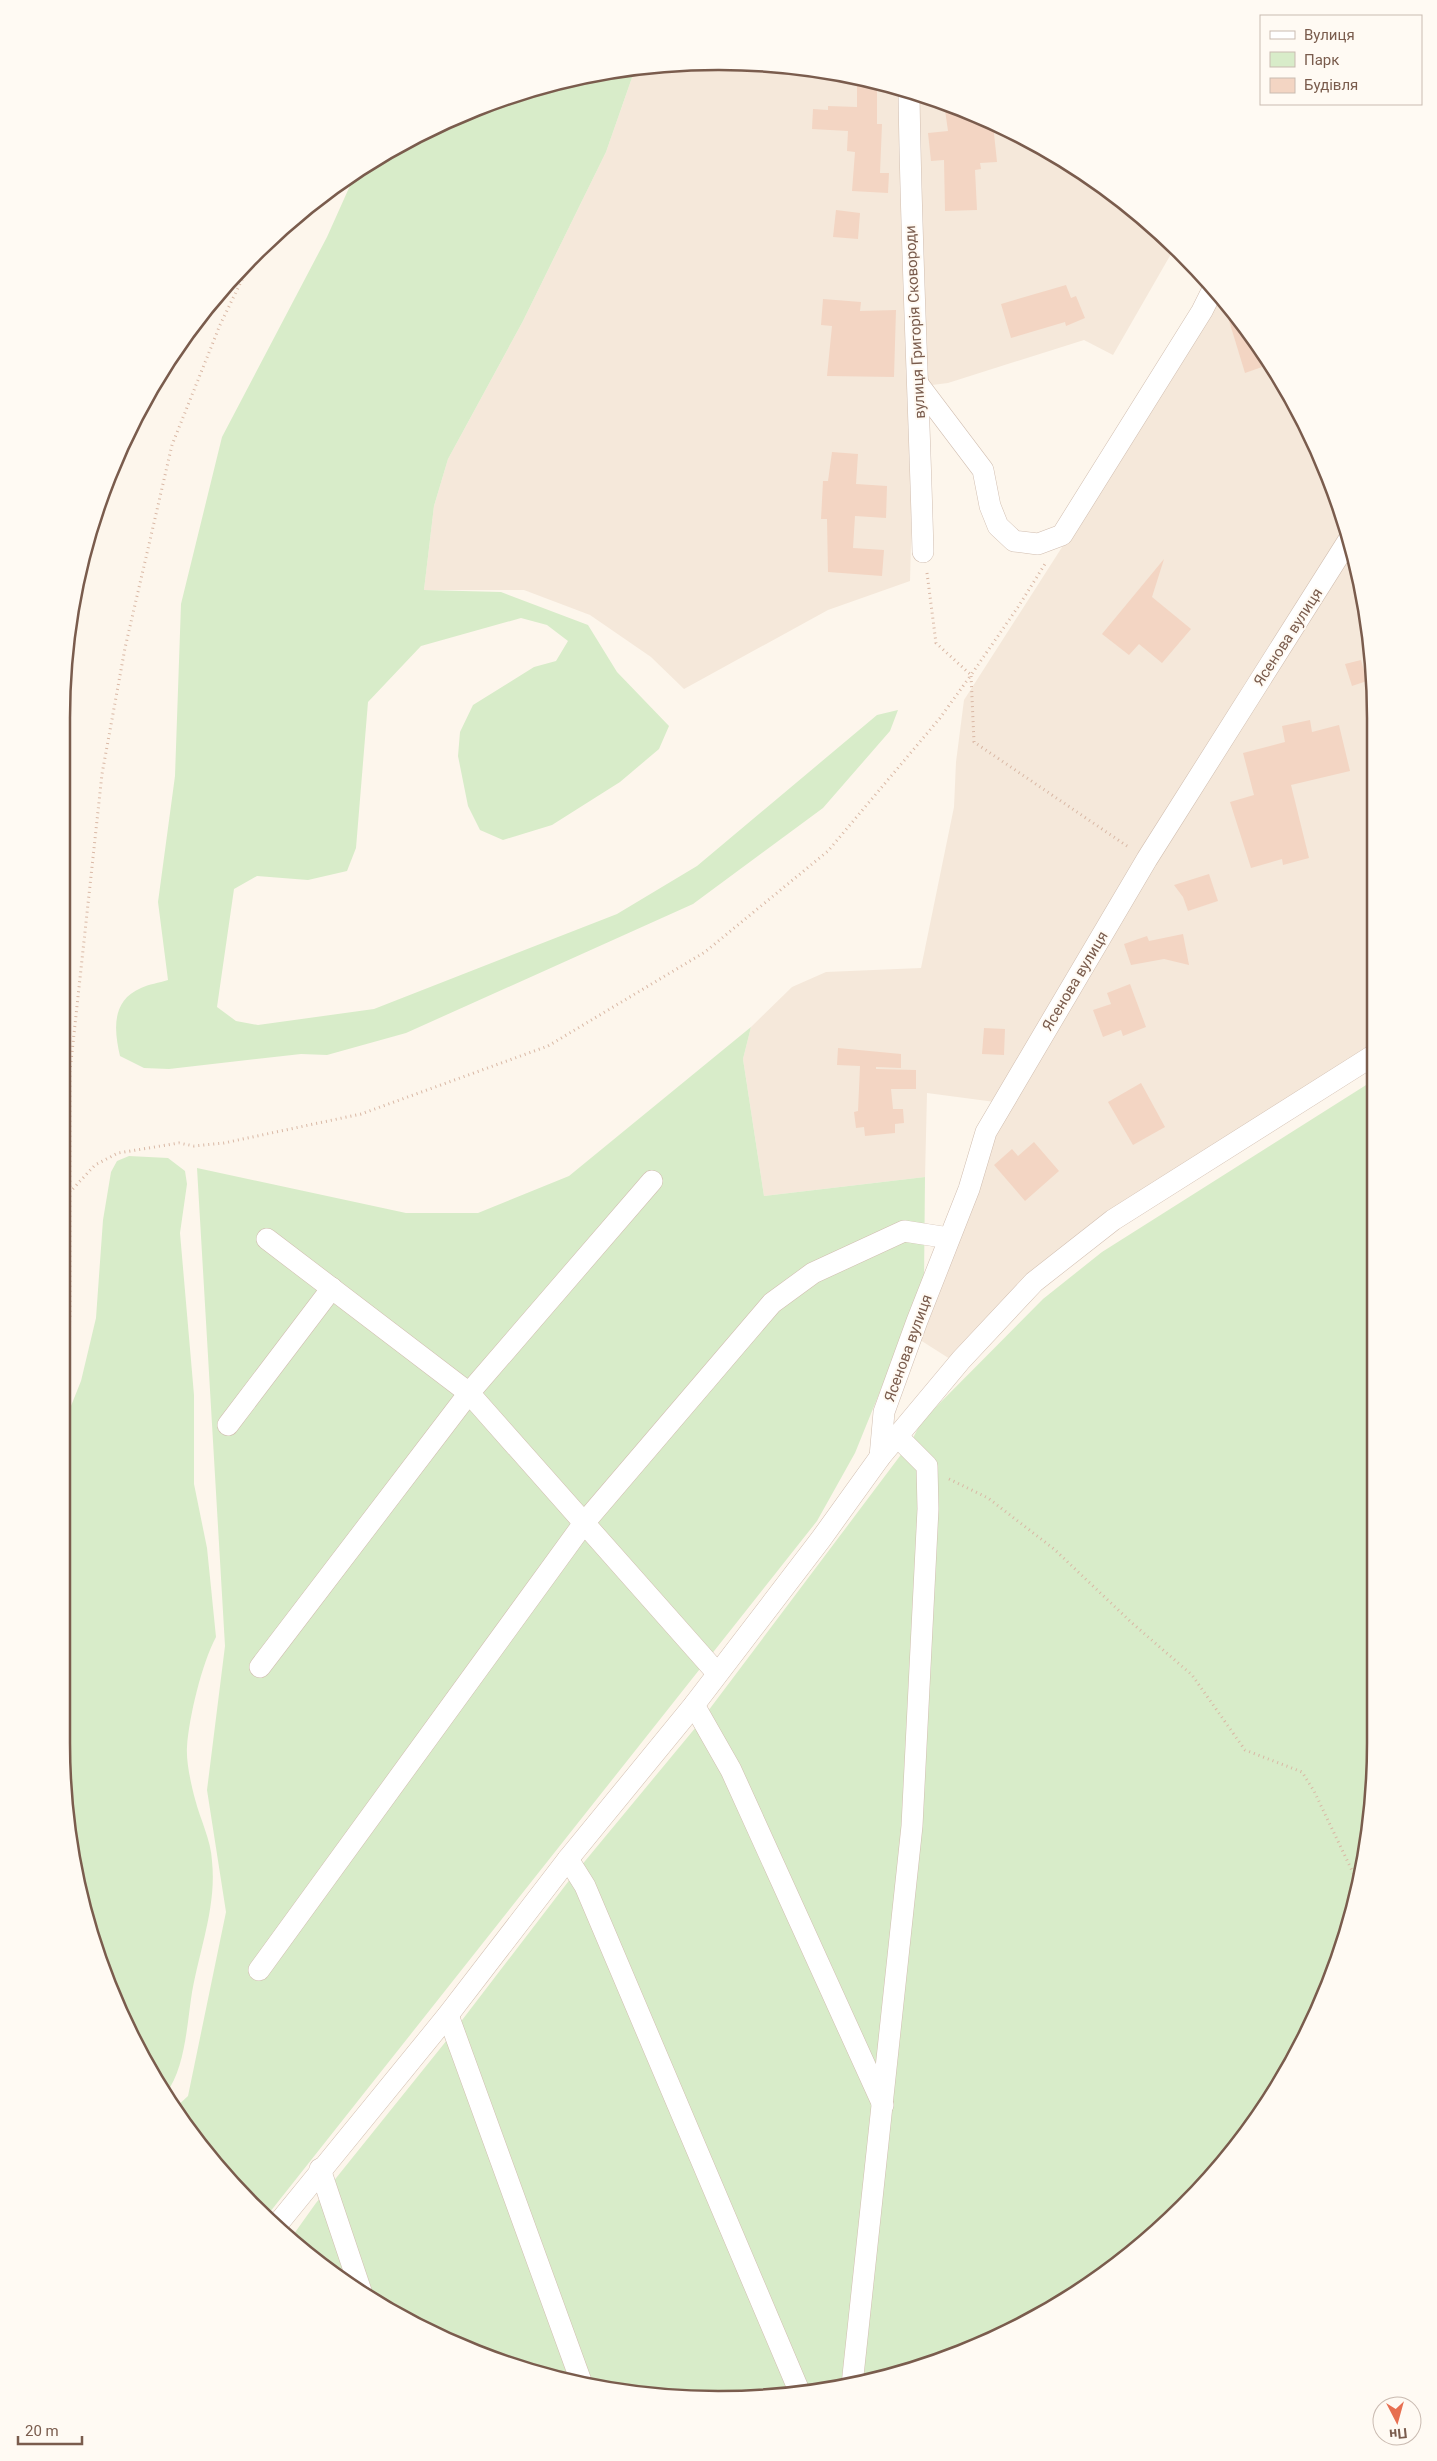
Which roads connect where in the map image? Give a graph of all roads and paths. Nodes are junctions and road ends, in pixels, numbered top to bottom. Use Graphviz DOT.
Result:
graph roads {
  1 [pos="909,99"];
  2 [pos="241,280"];
  3 [pos="1210,295"];
  4 [pos="918,384"];
  5 [pos="1062,535"];
  6 [pos="1344,547"];
  7 [pos="923,552"];
  8 [pos="971,675"];
  9 [pos="1147,860"];
  10 [pos="1367,1059"];
  11 [pos="652,1181"];
  12 [pos="70,1192"];
  13 [pos="949,1238"];
  14 [pos="267,1239"];
  15 [pos="332,1288"];
  16 [pos="70,1320"];
  17 [pos="469,1392"];
  18 [pos="228,1425"];
  19 [pos="898,1437"];
  20 [pos="880,1457"];
  21 [pos="946,1476"];
  22 [pos="584,1523"];
  23 [pos="260,1667"];
  24 [pos="717,1673"];
  25 [pos="694,1705"];
  26 [pos="568,1858"];
  27 [pos="1354,1874"];
  28 [pos="259,1970"];
  29 [pos="448,2015"];
  30 [pos="884,2105"];
  31 [pos="320,2169"];
  32 [pos="280,2220"];
  33 [pos="358,2282"];
  34 [pos="579,2376"];
  35 [pos="853,2377"];
  36 [pos="797,2386"];
  1 -- 4 [label="street, вулиця Григорія Сковороди"];
  2 -- 12 [label="path"];
  3 -- 5 [label="street"];
  4 -- 5 [label="street"];
  4 -- 7 [label="street, вулиця Григорія Сковороди"];
  5 -- 8 [label="path"];
  6 -- 9 [label="street, Ясенова вулиця"];
  7 -- 8 [label="path"];
  8 -- 9 [label="path"];
  8 -- 12 [label="path"];
  9 -- 13 [label="street, Ясенова вулиця"];
  10 -- 19 [label="street"];
  11 -- 17 [label="street"];
  12 -- 16 [label="path"];
  13 -- 20 [label="street, Ясенова вулиця"];
  13 -- 22 [label="street"];
  14 -- 15 [label="street"];
  15 -- 17 [label="street"];
  15 -- 18 [label="street"];
  17 -- 22 [label="street"];
  17 -- 23 [label="street"];
  19 -- 20 [label="street"];
  19 -- 30 [label="street"];
  20 -- 24 [label="street"];
  21 -- 27 [label="path"];
  22 -- 24 [label="street"];
  22 -- 28 [label="street"];
  24 -- 25 [label="street"];
  25 -- 26 [label="street"];
  25 -- 30 [label="street"];
  26 -- 29 [label="street"];
  26 -- 36 [label="street"];
  29 -- 31 [label="street"];
  29 -- 34 [label="street"];
  30 -- 35 [label="street"];
  31 -- 32 [label="street"];
  31 -- 33 [label="street"];
}
